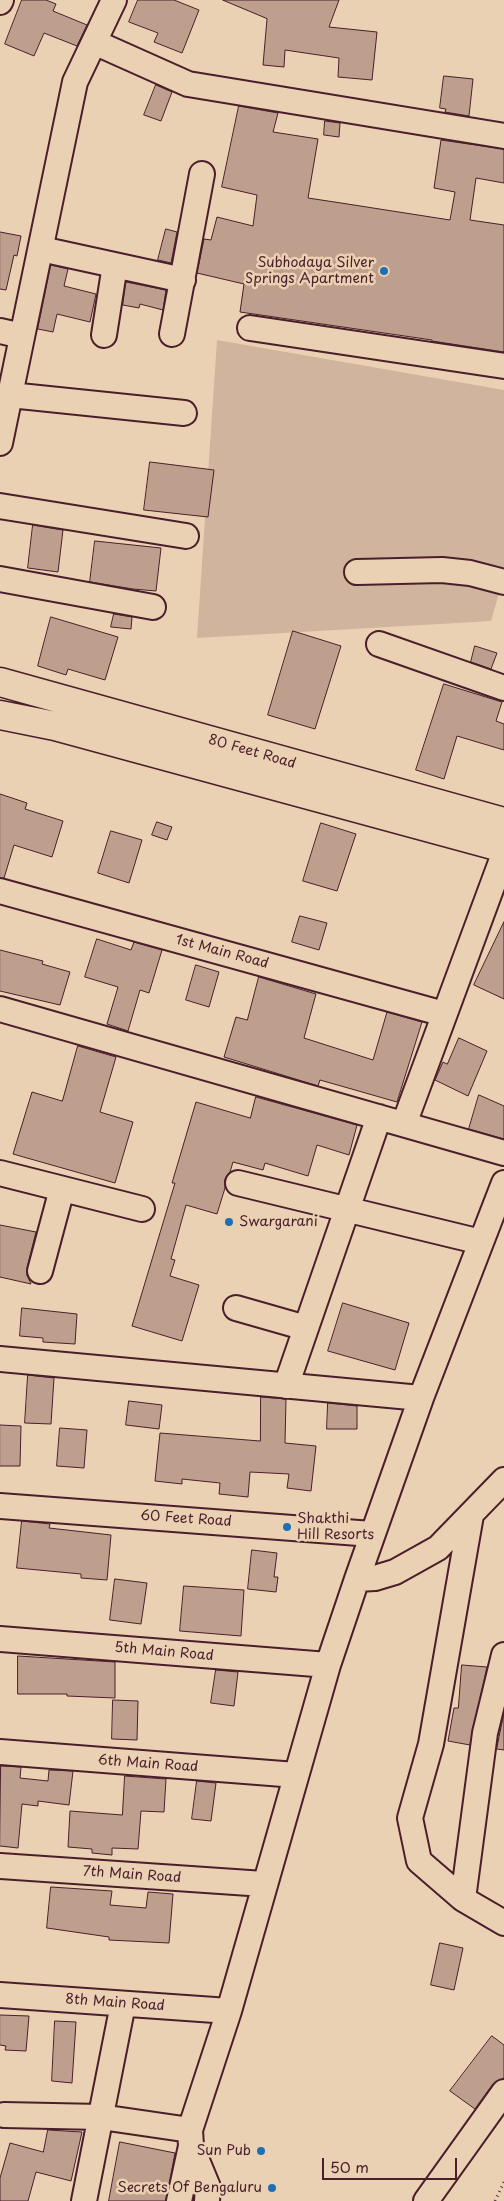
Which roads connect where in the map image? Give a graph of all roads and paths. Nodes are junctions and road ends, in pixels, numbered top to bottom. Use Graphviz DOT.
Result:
graph roads {
  1 [pos="114,0"];
  2 [pos="94,42"];
  3 [pos="504,136"];
  4 [pos="202,174"];
  5 [pos="41,249"];
  6 [pos="115,265"];
  7 [pos="183,280"];
  8 [pos="250,328"];
  9 [pos="11,333"];
  10 [pos="172,334"];
  11 [pos="104,335"];
  12 [pos="504,366"];
  13 [pos="10,395"];
  14 [pos="184,413"];
  15 [pos="0,443"];
  16 [pos="0,506"];
  17 [pos="186,536"];
  18 [pos="357,572"];
  19 [pos="0,578"];
  20 [pos="504,582"];
  21 [pos="153,607"];
  22 [pos="379,644"];
  23 [pos="0,682"];
  24 [pos="504,688"];
  25 [pos="0,715"];
  26 [pos="504,822"];
  27 [pos="504,848"];
  28 [pos="504,854"];
  29 [pos="0,891"];
  30 [pos="0,1009"];
  31 [pos="444,1014"];
  32 [pos="379,1117"];
  33 [pos="404,1124"];
  34 [pos="504,1152"];
  35 [pos="0,1173"];
  36 [pos="504,1182"];
  37 [pos="238,1183"];
  38 [pos="62,1189"];
  39 [pos="142,1209"];
  40 [pos="347,1210"];
  41 [pos="481,1242"];
  42 [pos="40,1270"];
  43 [pos="236,1308"];
  44 [pos="306,1328"];
  45 [pos="0,1359"];
  46 [pos="286,1386"];
  47 [pos="421,1398"];
  48 [pos="504,1480"];
  49 [pos="0,1506"];
  50 [pos="471,1514"];
  51 [pos="372,1534"];
  52 [pos="356,1579"];
  53 [pos="0,1639"];
  54 [pos="504,1655"];
  55 [pos="328,1665"];
  56 [pos="0,1752"];
  57 [pos="296,1775"];
  58 [pos="0,1866"];
  59 [pos="264,1884"];
  60 [pos="463,1899"];
  61 [pos="504,1923"];
  62 [pos="0,1995"];
  63 [pos="123,2004"];
  64 [pos="229,2011"];
  65 [pos="504,2092"];
  66 [pos="101,2117"];
  67 [pos="1,2121"];
  68 [pos="190,2138"];
  69 [pos="504,2182"];
  70 [pos="84,2201"];
  71 [pos="179,2201"];
  72 [pos="207,2201"];
  73 [pos="426,2201"];
  74 [pos="495,2201"];
  1 -- 2 [label="street"];
  2 -- 3 [label="street"];
  2 -- 5 [label="street"];
  4 -- 7 [label="street"];
  5 -- 6 [label="street"];
  5 -- 9 [label="street"];
  6 -- 7 [label="street"];
  6 -- 11 [label="street"];
  7 -- 10 [label="street"];
  8 -- 12 [label="street"];
  9 -- 13 [label="street"];
  13 -- 14 [label="street"];
  13 -- 15 [label="street"];
  16 -- 17 [label="street"];
  18 -- 20 [label="street"];
  19 -- 21 [label="street"];
  22 -- 24 [label="street"];
  23 -- 26 [label="main road, 80 Feet Road"];
  25 -- 27 [label="main road, 80 Feet Road"];
  28 -- 31 [label="street"];
  29 -- 31 [label="street, 1st Main Road"];
  30 -- 32 [label="street"];
  31 -- 33 [label="street"];
  32 -- 33 [label="street"];
  32 -- 40 [label="street"];
  33 -- 34 [label="street"];
  35 -- 38 [label="street"];
  36 -- 41 [label="street"];
  37 -- 40 [label="street"];
  38 -- 39 [label="street"];
  38 -- 42 [label="street"];
  40 -- 41 [label="street"];
  40 -- 44 [label="street"];
  41 -- 47 [label="street"];
  43 -- 44 [label="street"];
  44 -- 46 [label="street"];
  45 -- 46 [label="street"];
  46 -- 47 [label="street"];
  47 -- 51 [label="street"];
  48 -- 50 [label="street"];
  49 -- 51 [label="street, 60 Feet Road"];
  50 -- 52 [label="street"];
  50 -- 60 [label="street"];
  51 -- 52 [label="street"];
  52 -- 55 [label="street"];
  53 -- 55 [label="street, 5th Main Road"];
  54 -- 60 [label="street"];
  55 -- 57 [label="street"];
  56 -- 57 [label="street, 6th Main Road"];
  57 -- 59 [label="street"];
  58 -- 59 [label="street, 7th Main Road"];
  59 -- 64 [label="street"];
  60 -- 61 [label="street"];
  62 -- 63 [label="street, 8th Main Road"];
  63 -- 64 [label="street, 8th Main Road"];
  63 -- 66 [label="street"];
  64 -- 68 [label="street"];
  65 -- 73 [label="street"];
  66 -- 67 [label="street"];
  66 -- 68 [label="street"];
  66 -- 70 [label="street"];
  68 -- 71 [label="street"];
  68 -- 72 [label="street"];
  69 -- 74 [label="path"];
}
